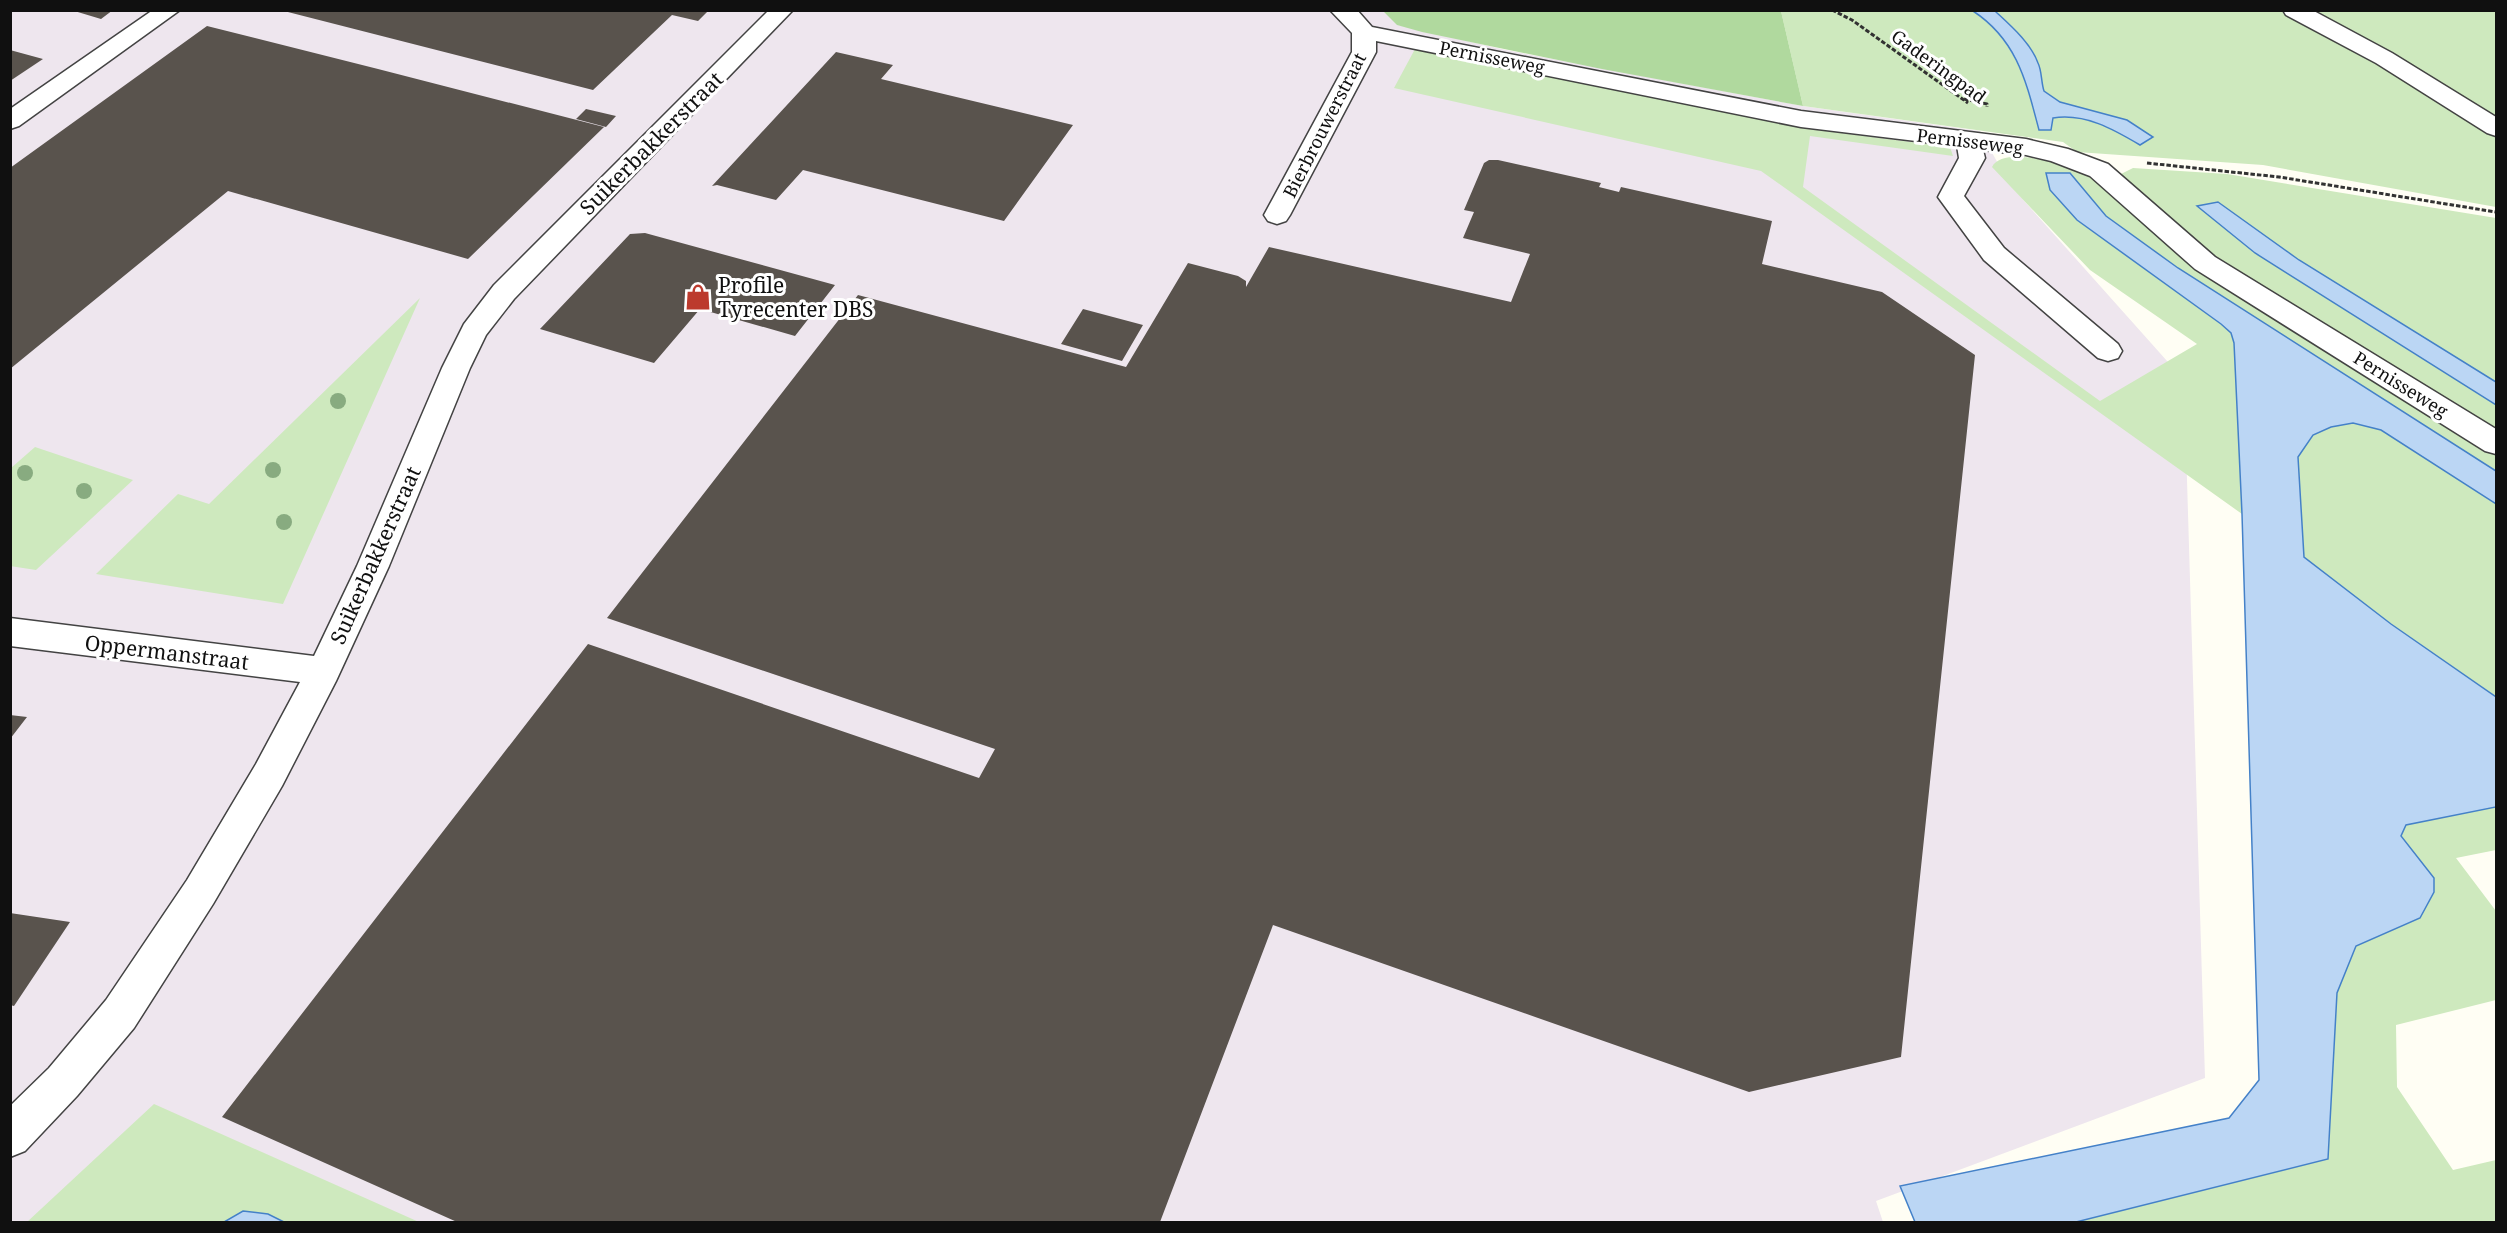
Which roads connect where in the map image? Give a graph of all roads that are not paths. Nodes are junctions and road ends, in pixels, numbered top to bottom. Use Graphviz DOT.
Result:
graph roads {
  1 [pos="169,10"];
  2 [pos="782,10"];
  3 [pos="1341,10"];
  4 [pos="2294,10"];
  5 [pos="1364,32"];
  6 [pos="10,121"];
  7 [pos="2496,128"];
  8 [pos="1968,140"];
  9 [pos="1277,215"];
  10 [pos="2108,351"];
  11 [pos="2496,443"];
  12 [pos="10,632"];
  13 [pos="324,671"];
  14 [pos="10,1136"];
  1 -- 6 [label="street"];
  2 -- 13 [label="street, Suikerbakkerstraat"];
  3 -- 5 [label="street"];
  4 -- 7 [label="street"];
  5 -- 8 [label="street, Pernisseweg"];
  5 -- 9 [label="street, Bierbrouwerstraat"];
  8 -- 10 [label="street"];
  8 -- 11 [label="street, Pernisseweg"];
  12 -- 13 [label="street, Oppermanstraat"];
  13 -- 14 [label="street, Suikerbakkerstraat"];
}
